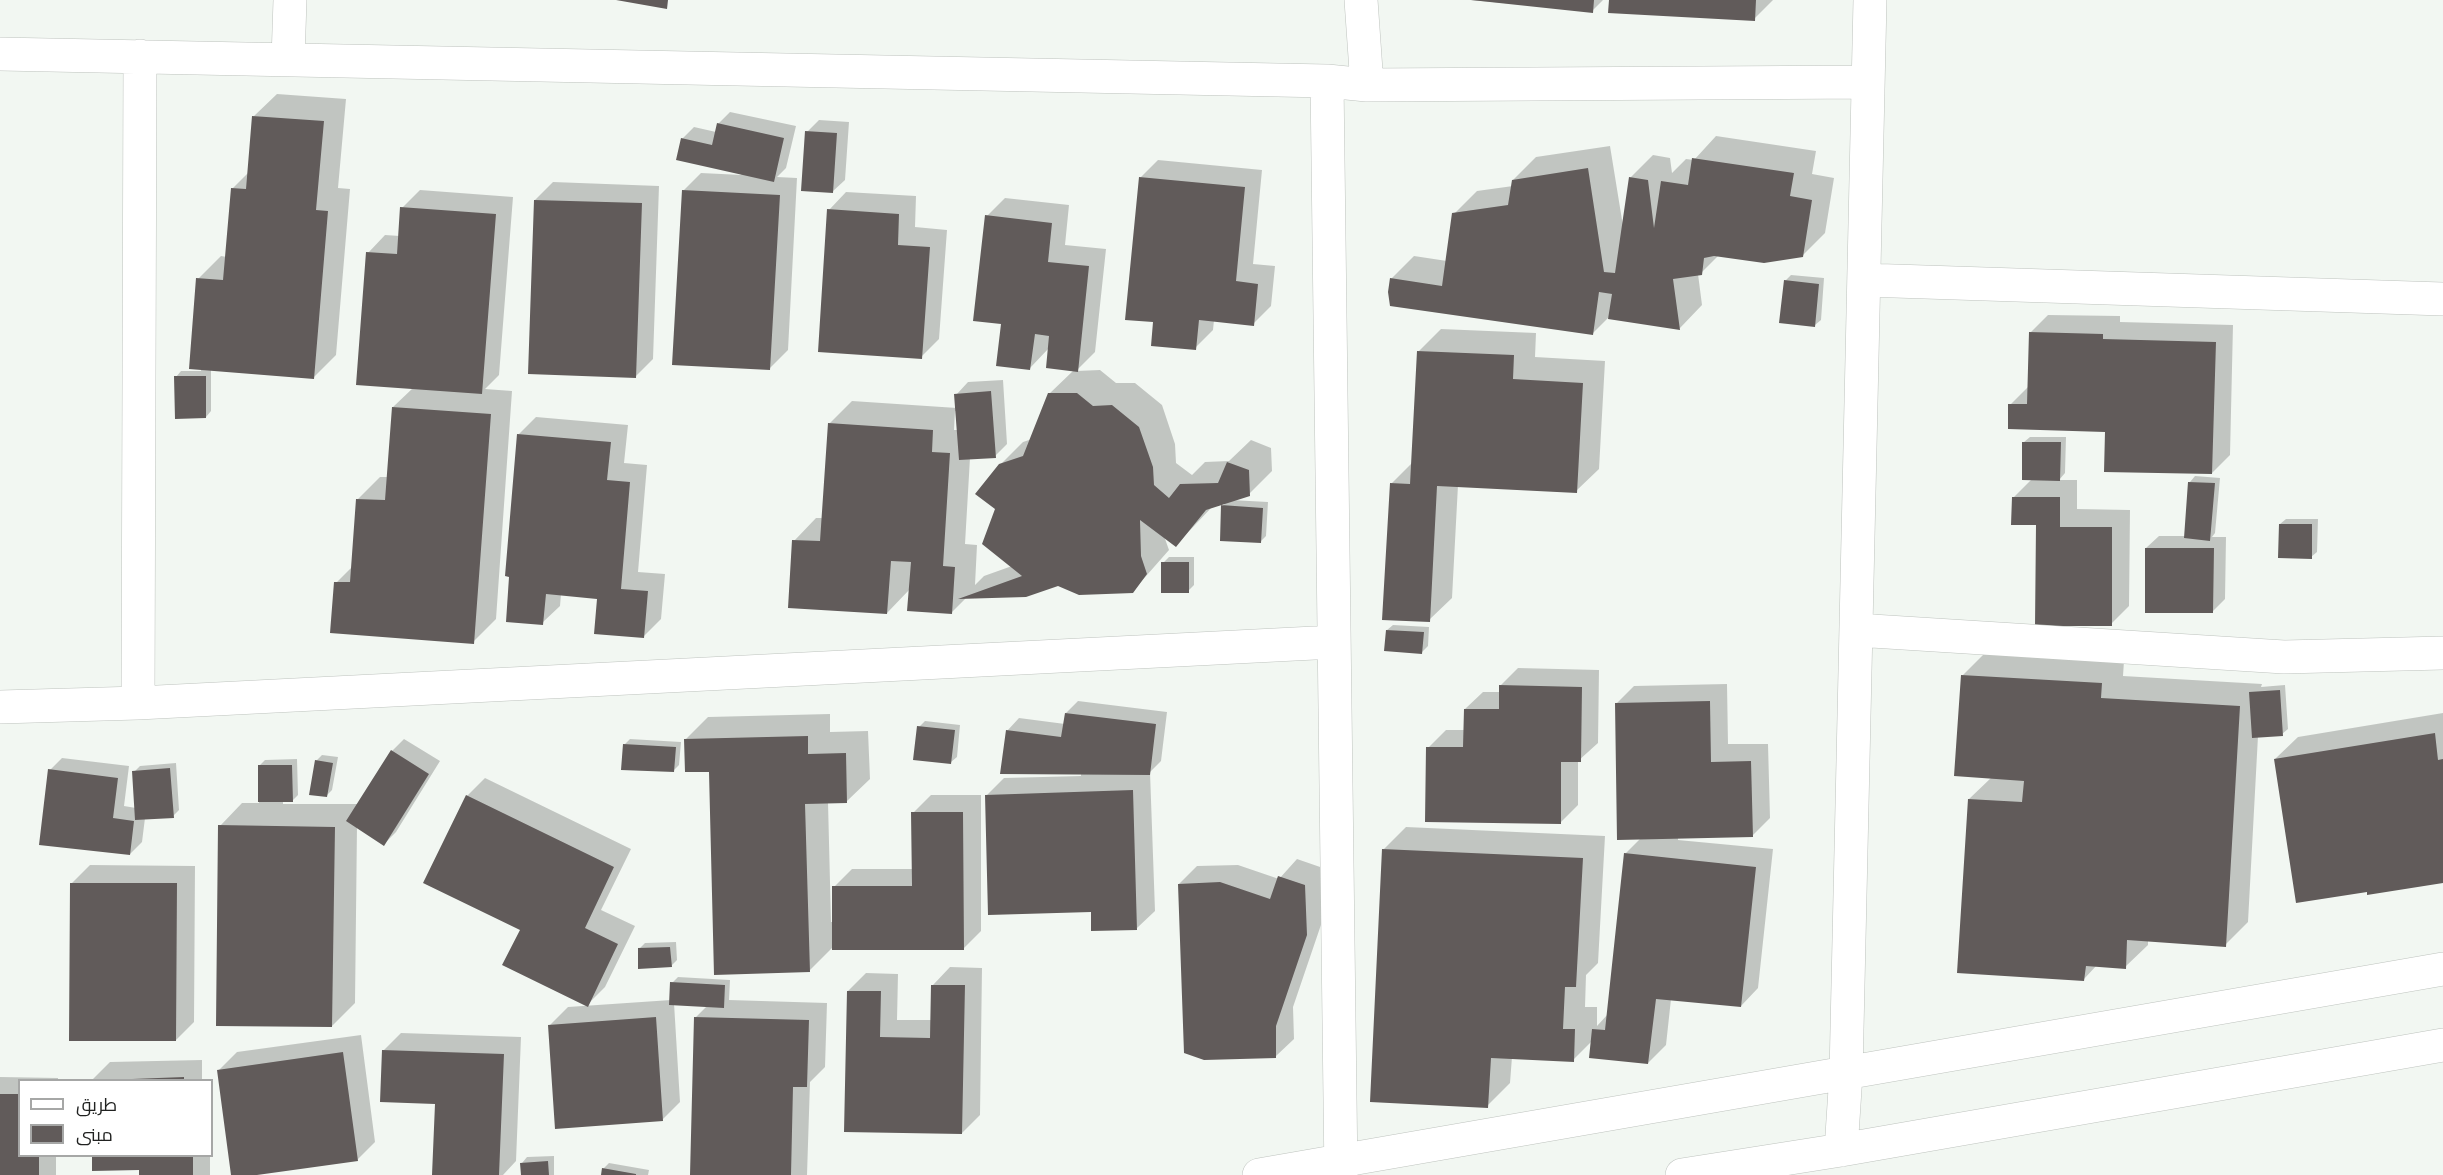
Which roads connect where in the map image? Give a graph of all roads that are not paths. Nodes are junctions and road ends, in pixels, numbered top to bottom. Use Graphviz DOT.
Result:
graph roads {
  1 [pos="290,0"];
  2 [pos="1361,0"];
  3 [pos="1870,0"];
  4 [pos="0,54"];
  5 [pos="140,56"];
  6 [pos="288,60"];
  7 [pos="1326,81"];
  8 [pos="1868,82"];
  9 [pos="1367,85"];
  10 [pos="1864,280"];
  11 [pos="2443,299"];
  12 [pos="1856,630"];
  13 [pos="1334,642"];
  14 [pos="2443,653"];
  15 [pos="138,703"];
  16 [pos="0,707"];
  17 [pos="2443,969"];
  18 [pos="2443,1045"];
  19 [pos="1846,1074"];
  20 [pos="1841,1150"];
  21 [pos="1342,1168"];
  22 [pos="1259,1175"];
  23 [pos="1682,1175"];
  1 -- 6 [label="street"];
  2 -- 9 [label="street"];
  3 -- 8 [label="street"];
  4 -- 5 [label="street"];
  5 -- 6 [label="street"];
  5 -- 15 [label="street"];
  6 -- 7 [label="street"];
  7 -- 9 [label="street"];
  7 -- 13 [label="street"];
  8 -- 9 [label="street"];
  8 -- 10 [label="street"];
  10 -- 11 [label="street"];
  10 -- 12 [label="street"];
  12 -- 14 [label="street"];
  12 -- 19 [label="street"];
  13 -- 15 [label="street"];
  13 -- 21 [label="street"];
  15 -- 16 [label="street"];
  17 -- 19 [label="street"];
  18 -- 20 [label="street"];
  19 -- 20 [label="street"];
  19 -- 21 [label="street"];
  20 -- 23 [label="street"];
  21 -- 22 [label="street"];
}
